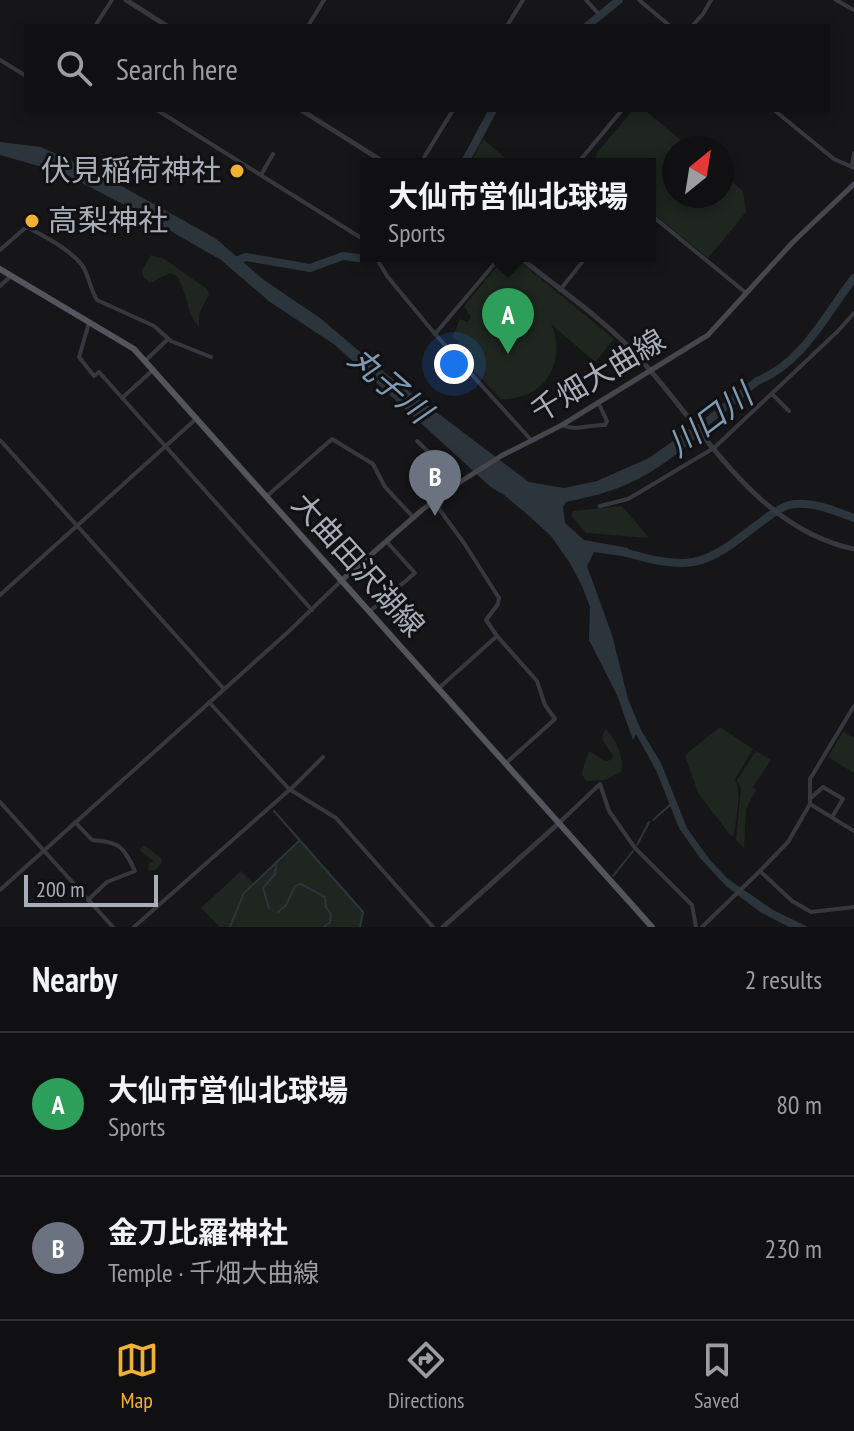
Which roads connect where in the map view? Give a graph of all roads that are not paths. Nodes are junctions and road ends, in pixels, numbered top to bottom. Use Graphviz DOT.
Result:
graph roads {
  1 [pos="112,0"];
  2 [pos="126,0"];
  3 [pos="324,0"];
  4 [pos="523,0"];
  5 [pos="586,0"];
  6 [pos="639,0"];
  7 [pos="711,0"];
  8 [pos="836,0"];
  9 [pos="854,10"];
  10 [pos="597,12"];
  11 [pos="96,24"];
  12 [pos="164,24"];
  13 [pos="309,24"];
  14 [pos="508,24"];
  15 [pos="668,24"];
  16 [pos="693,24"];
  17 [pos="0,60"];
  18 [pos="24,75"];
  19 [pos="160,112"];
  20 [pos="304,112"];
  21 [pos="452,112"];
  22 [pos="620,112"];
  23 [pos="776,112"];
  24 [pos="854,153"];
  25 [pos="273,154"];
  26 [pos="377,158"];
  27 [pos="424,158"];
  28 [pos="582,158"];
  29 [pos="853,167"];
  30 [pos="261,175"];
  31 [pos="854,184"];
  32 [pos="656,219"];
  33 [pos="360,237"];
  34 [pos="0,250"];
  35 [pos="379,262"];
  36 [pos="496,262"];
  37 [pos="525,262"];
  38 [pos="582,262"];
  39 [pos="0,269"];
  40 [pos="11,276"];
  41 [pos="0,286"];
  42 [pos="560,290"];
  43 [pos="746,293"];
  44 [pos="854,313"];
  45 [pos="90,321"];
  46 [pos="435,334"];
  47 [pos="168,339"];
  48 [pos="211,357"];
  49 [pos="145,361"];
  50 [pos="153,370"];
  51 [pos="649,371"];
  52 [pos="772,394"];
  53 [pos="122,398"];
  54 [pos="598,402"];
  55 [pos="789,411"];
  56 [pos="197,418"];
  57 [pos="562,425"];
  58 [pos="0,440"];
  59 [pos="417,441"];
  60 [pos="532,441"];
  61 [pos="165,446"];
  62 [pos="712,446"];
  63 [pos="460,482"];
  64 [pos="267,496"];
  65 [pos="433,502"];
  66 [pos="600,506"];
  67 [pos="414,518"];
  68 [pos="78,526"];
  69 [pos="387,542"];
  70 [pos="854,549"];
  71 [pos="342,580"];
  72 [pos="0,595"];
  73 [pos="312,610"];
  74 [pos="370,611"];
  75 [pos="497,636"];
  76 [pos="439,688"];
  77 [pos="224,689"];
  78 [pos="209,702"];
  79 [pos="854,706"];
  80 [pos="323,757"];
  81 [pos="506,763"];
  82 [pos="289,789"];
  83 [pos="810,797"];
  84 [pos="0,802"];
  85 [pos="810,804"];
  86 [pos="832,817"];
  87 [pos="75,822"];
  88 [pos="559,823"];
  89 [pos="854,831"];
  90 [pos="43,851"];
  91 [pos="760,871"];
  92 [pos="0,890"];
  93 [pos="88,900"];
  94 [pos="854,907"];
  95 [pos="113,927"];
  96 [pos="134,927"];
  97 [pos="433,927"];
  98 [pos="443,927"];
  99 [pos="652,927"];
  100 [pos="699,927"];
  1 -- 11 [label="street"];
  2 -- 12 [label="street"];
  3 -- 13 [label="street"];
  4 -- 14 [label="street"];
  5 -- 10 [label="street"];
  6 -- 15 [label="street"];
  7 -- 16 [label="street"];
  8 -- 9 [label="street"];
  17 -- 18 [label="street"];
  19 -- 30 [label="street"];
  20 -- 26 [label="street"];
  21 -- 27 [label="street"];
  22 -- 28 [label="street"];
  23 -- 29 [label="street"];
  24 -- 29 [label="street"];
  25 -- 30 [label="street"];
  30 -- 33 [label="street"];
  31 -- 43 [label="main road, 千畑大曲線"];
  32 -- 43 [label="street"];
  34 -- 47 [label="street"];
  35 -- 46 [label="street"];
  36 -- 46 [label="street"];
  37 -- 42 [label="street"];
  38 -- 42 [label="street"];
  39 -- 40 [label="main road, 大曲田沢湖線"];
  40 -- 41 [label="street"];
  40 -- 45 [label="main road, 大曲田沢湖線"];
  42 -- 51 [label="street"];
  43 -- 51 [label="main road, 千畑大曲線"];
  44 -- 52 [label="street"];
  45 -- 49 [label="main road, 大曲田沢湖線"];
  45 -- 53 [label="street"];
  46 -- 60 [label="street"];
  47 -- 48 [label="street"];
  47 -- 49 [label="street"];
  49 -- 50 [label="main road, 大曲田沢湖線"];
  50 -- 53 [label="street"];
  50 -- 56 [label="main road, 大曲田沢湖線"];
  51 -- 54 [label="main road, 千畑大曲線"];
  51 -- 62 [label="street"];
  52 -- 55 [label="street"];
  52 -- 62 [label="street"];
  53 -- 61 [label="street"];
  54 -- 57 [label="main road, 千畑大曲線"];
  54 -- 57 [label="street"];
  56 -- 61 [label="street"];
  56 -- 64 [label="main road, 大曲田沢湖線"];
  57 -- 60 [label="main road, 千畑大曲線"];
  58 -- 68 [label="street"];
  59 -- 63 [label="street"];
  60 -- 63 [label="main road, 千畑大曲線"];
  61 -- 68 [label="street"];
  61 -- 73 [label="street"];
  62 -- 66 [label="street"];
  62 -- 70 [label="street"];
  63 -- 65 [label="main road, 千畑大曲線"];
  64 -- 67 [label="street"];
  64 -- 71 [label="main road, 大曲田沢湖線"];
  65 -- 67 [label="main road, 千畑大曲線"];
  65 -- 75 [label="street"];
  67 -- 69 [label="main road, 千畑大曲線"];
  68 -- 72 [label="street"];
  68 -- 77 [label="street"];
  69 -- 71 [label="main road, 千畑大曲線"];
  69 -- 74 [label="street"];
  71 -- 73 [label="street"];
  71 -- 74 [label="main road, 大曲田沢湖線"];
  73 -- 77 [label="street"];
  74 -- 76 [label="main road, 大曲田沢湖線"];
  75 -- 76 [label="street"];
  75 -- 81 [label="street"];
  76 -- 81 [label="main road, 大曲田沢湖線"];
  77 -- 78 [label="street"];
  78 -- 82 [label="street"];
  78 -- 87 [label="street"];
  79 -- 83 [label="street"];
  80 -- 82 [label="street"];
  81 -- 88 [label="main road, 大曲田沢湖線"];
  82 -- 96 [label="street"];
  82 -- 97 [label="street"];
  83 -- 85 [label="street"];
  83 -- 86 [label="street"];
  84 -- 90 [label="street"];
  85 -- 86 [label="street"];
  85 -- 91 [label="street"];
  86 -- 89 [label="street"];
  87 -- 90 [label="street"];
  87 -- 93 [label="street"];
  88 -- 98 [label="street"];
  88 -- 99 [label="main road, 大曲田沢湖線"];
  88 -- 100 [label="street"];
  90 -- 92 [label="street"];
  90 -- 93 [label="street"];
  91 -- 94 [label="street"];
  91 -- 100 [label="street"];
  93 -- 95 [label="street"];
}
